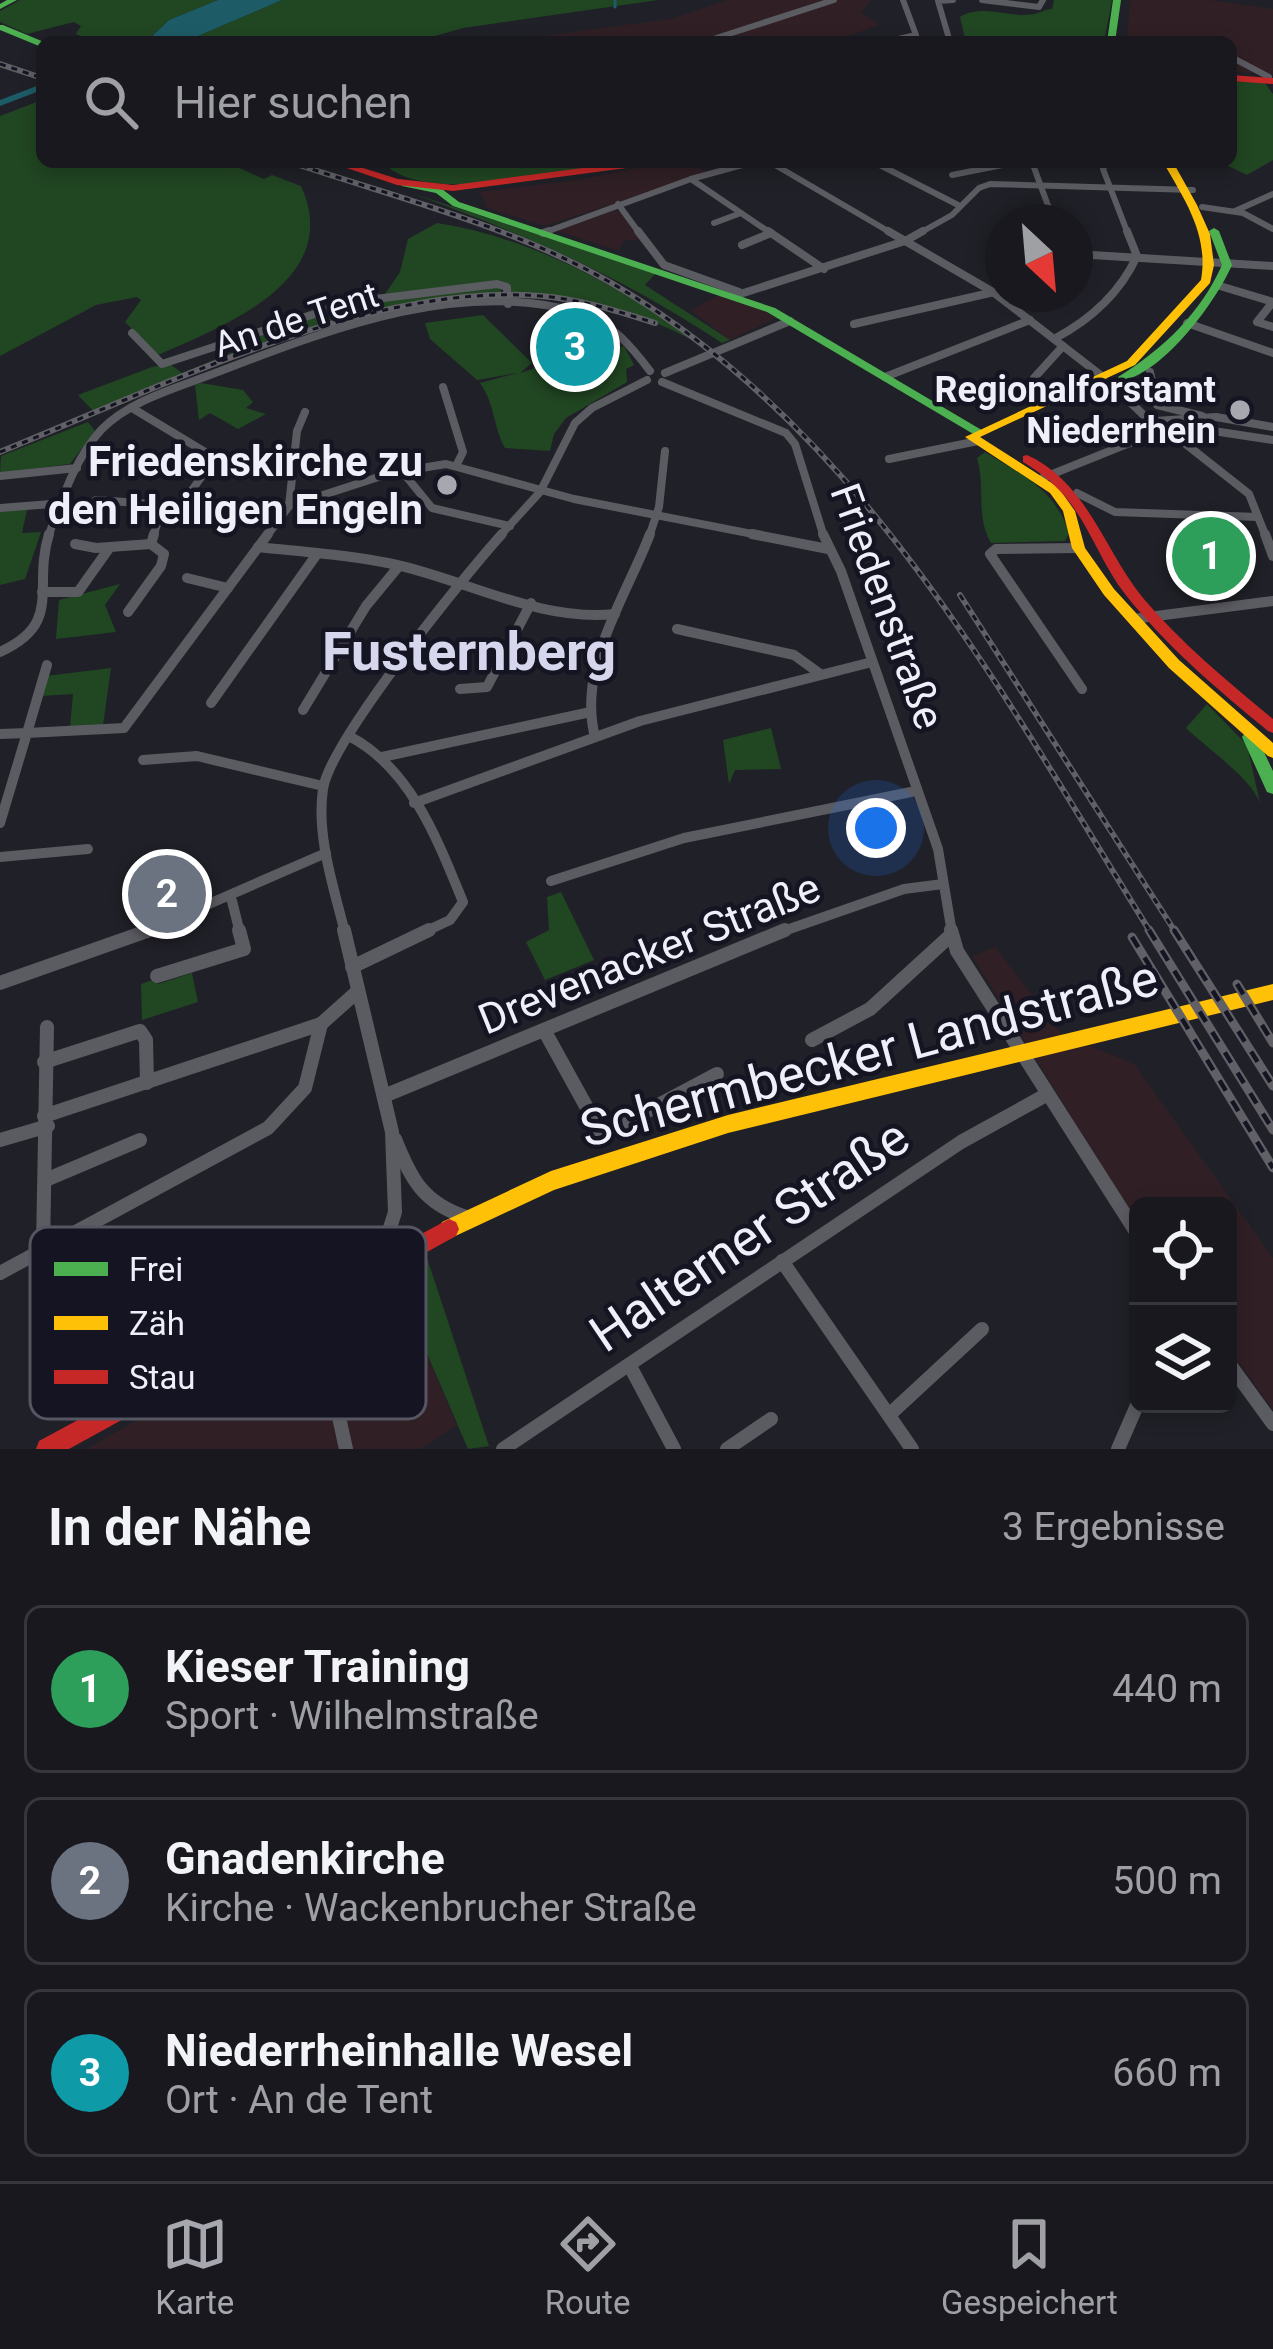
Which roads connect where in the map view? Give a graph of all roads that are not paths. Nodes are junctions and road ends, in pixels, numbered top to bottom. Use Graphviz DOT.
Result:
graph roads {
  1 [pos="14,0"];
  2 [pos="834,0"];
  3 [pos="903,0"];
  4 [pos="938,0"];
  5 [pos="952,0"];
  6 [pos="982,0"];
  7 [pos="1042,0"];
  8 [pos="1118,0"];
  9 [pos="0,7"];
  10 [pos="0,27"];
  11 [pos="723,36"];
  12 [pos="912,36"];
  13 [pos="948,36"];
  14 [pos="1112,36"];
  15 [pos="36,42"];
  16 [pos="1237,61"];
  17 [pos="1237,77"];
  18 [pos="1272,81"];
  19 [pos="354,168"];
  20 [pos="612,168"];
  21 [pos="730,168"];
  22 [pos="780,168"];
  23 [pos="886,168"];
  24 [pos="990,168"];
  25 [pos="1034,168"];
  26 [pos="1104,168"];
  27 [pos="1172,168"];
  28 [pos="1180,168"];
  29 [pos="952,176"];
  30 [pos="691,178"];
  31 [pos="1041,184"];
  32 [pos="1111,185"];
  33 [pos="450,194"];
  34 [pos="1273,194"];
  35 [pos="1192,197"];
  36 [pos="618,204"];
  37 [pos="1048,204"];
  38 [pos="960,206"];
  39 [pos="1235,211"];
  40 [pos="741,213"];
  41 [pos="714,223"];
  42 [pos="1273,229"];
  43 [pos="543,233"];
  44 [pos="772,233"];
  45 [pos="905,241"];
  46 [pos="742,245"];
  47 [pos="1093,253"];
  48 [pos="1138,256"];
  49 [pos="1220,264"];
  50 [pos="1273,266"];
  51 [pos="824,269"];
  52 [pos="985,284"];
  53 [pos="1220,286"];
  54 [pos="736,294"];
  55 [pos="985,294"];
  56 [pos="1273,303"];
  57 [pos="508,304"];
  58 [pos="1021,312"];
  59 [pos="1030,320"];
  60 [pos="790,321"];
  61 [pos="1258,322"];
  62 [pos="1187,323"];
  63 [pos="854,324"];
  64 [pos="1273,327"];
  65 [pos="132,333"];
  66 [pos="1054,339"];
  67 [pos="1241,342"];
  68 [pos="1063,346"];
  69 [pos="1273,353"];
  70 [pos="1150,372"];
  71 [pos="648,376"];
  72 [pos="885,376"];
  73 [pos="663,378"];
  74 [pos="1034,378"];
  75 [pos="1106,380"];
  76 [pos="443,387"];
  77 [pos="132,408"];
  78 [pos="305,412"];
  79 [pos="1211,418"];
  80 [pos="1157,424"];
  81 [pos="1273,428"];
  82 [pos="1175,429"];
  83 [pos="979,437"];
  84 [pos="1273,440"];
  85 [pos="665,451"];
  86 [pos="889,459"];
  87 [pos="456,466"];
  88 [pos="77,468"];
  89 [pos="401,470"];
  90 [pos="0,476"];
  91 [pos="1049,477"];
  92 [pos="540,492"];
  93 [pos="1077,493"];
  94 [pos="96,500"];
  95 [pos="164,502"];
  96 [pos="64,503"];
  97 [pos="182,504"];
  98 [pos="289,506"];
  99 [pos="0,508"];
  100 [pos="1115,512"];
  101 [pos="656,517"];
  102 [pos="1258,517"];
  103 [pos="510,526"];
  104 [pos="1094,529"];
  105 [pos="75,544"];
  106 [pos="151,544"];
  107 [pos="110,547"];
  108 [pos="258,547"];
  109 [pos="1079,548"];
  110 [pos="1101,548"];
  111 [pos="828,549"];
  112 [pos="317,554"];
  113 [pos="1273,556"];
  114 [pos="399,566"];
  115 [pos="187,578"];
  116 [pos="457,586"];
  117 [pos="228,588"];
  118 [pos="42,592"];
  119 [pos="1273,602"];
  120 [pos="531,603"];
  121 [pos="128,612"];
  122 [pos="615,614"];
  123 [pos="1150,614"];
  124 [pos="1132,619"];
  125 [pos="677,629"];
  126 [pos="0,652"];
  127 [pos="872,662"];
  128 [pos="47,665"];
  129 [pos="818,673"];
  130 [pos="460,689"];
  131 [pos="1082,689"];
  132 [pos="211,703"];
  133 [pos="303,710"];
  134 [pos="586,713"];
  135 [pos="1273,727"];
  136 [pos="1247,730"];
  137 [pos="27,733"];
  138 [pos="594,733"];
  139 [pos="0,734"];
  140 [pos="349,736"];
  141 [pos="1273,752"];
  142 [pos="382,757"];
  143 [pos="143,760"];
  144 [pos="5,786"];
  145 [pos="323,786"];
  146 [pos="1273,788"];
  147 [pos="916,791"];
  148 [pos="414,802"];
  149 [pos="0,823"];
  150 [pos="88,849"];
  151 [pos="326,853"];
  152 [pos="0,856"];
  153 [pos="550,881"];
  154 [pos="943,884"];
  155 [pos="232,901"];
  156 [pos="951,935"];
  157 [pos="352,968"];
  158 [pos="157,976"];
  159 [pos="0,983"];
  160 [pos="358,991"];
  161 [pos="1272,993"];
  162 [pos="321,1024"];
  163 [pos="47,1027"];
  164 [pos="544,1030"];
  165 [pos="812,1040"];
  166 [pos="44,1062"];
  167 [pos="717,1074"];
  168 [pos="153,1081"];
  169 [pos="1046,1095"];
  170 [pos="383,1096"];
  171 [pos="46,1121"];
  172 [pos="392,1132"];
  173 [pos="0,1140"];
  174 [pos="140,1141"];
  175 [pos="48,1179"];
  176 [pos="469,1218"];
  177 [pos="1129,1221"];
  178 [pos="45,1227"];
  179 [pos="82,1227"];
  180 [pos="390,1227"];
  181 [pos="426,1241"];
  182 [pos="30,1256"];
  183 [pos="782,1261"];
  184 [pos="0,1273"];
  185 [pos="982,1329"];
  186 [pos="631,1368"];
  187 [pos="1237,1374"];
  188 [pos="1134,1413"];
  189 [pos="889,1415"];
  190 [pos="102,1419"];
  191 [pos="339,1419"];
  192 [pos="772,1419"];
  193 [pos="1273,1424"];
  194 [pos="47,1449"];
  195 [pos="346,1449"];
  196 [pos="503,1449"];
  197 [pos="674,1449"];
  198 [pos="727,1449"];
  199 [pos="912,1449"];
  200 [pos="1118,1449"];
  1 -- 9 [label="main road"];
  2 -- 11 [label="street"];
  3 -- 12 [label="street"];
  4 -- 5 [label="street"];
  4 -- 13 [label="street"];
  6 -- 7 [label="street"];
  8 -- 14 [label="main road"];
  10 -- 15 [label="main road"];
  16 -- 18 [label="street"];
  17 -- 18 [label="main road"];
  19 -- 33 [label="main road"];
  20 -- 33 [label="main road"];
  21 -- 30 [label="street"];
  22 -- 45 [label="street"];
  23 -- 38 [label="street"];
  24 -- 29 [label="street"];
  25 -- 31 [label="street"];
  26 -- 32 [label="street"];
  27 -- 35 [label="main road"];
  28 -- 35 [label="main road"];
  30 -- 36 [label="street"];
  30 -- 40 [label="street"];
  31 -- 32 [label="street"];
  31 -- 37 [label="street"];
  31 -- 38 [label="street"];
  32 -- 35 [label="street"];
  32 -- 48 [label="street"];
  33 -- 43 [label="main road"];
  34 -- 39 [label="street"];
  35 -- 39 [label="street"];
  35 -- 49 [label="main road"];
  36 -- 43 [label="street"];
  36 -- 54 [label="street"];
  38 -- 45 [label="street"];
  39 -- 42 [label="street"];
  40 -- 41 [label="street"];
  40 -- 44 [label="street"];
  43 -- 54 [label="main road"];
  44 -- 46 [label="street"];
  44 -- 51 [label="street"];
  45 -- 51 [label="street"];
  45 -- 52 [label="street"];
  47 -- 48 [label="street"];
  48 -- 49 [label="street"];
  48 -- 66 [label="street"];
  49 -- 50 [label="street"];
  49 -- 53 [label="main road"];
  49 -- 75 [label="main road"];
  51 -- 54 [label="street"];
  53 -- 56 [label="street"];
  53 -- 62 [label="main road"];
  54 -- 60 [label="main road"];
  55 -- 63 [label="street"];
  56 -- 61 [label="street"];
  57 -- 65 [label="street"];
  57 -- 71 [label="street, An de Tent"];
  57 -- 77 [label="street, An de Tent"];
  58 -- 59 [label="street"];
  59 -- 66 [label="street"];
  59 -- 72 [label="street"];
  60 -- 72 [label="main road"];
  60 -- 73 [label="street"];
  61 -- 64 [label="street"];
  61 -- 67 [label="street"];
  62 -- 67 [label="street"];
  62 -- 75 [label="main road"];
  66 -- 68 [label="street"];
  67 -- 69 [label="street"];
  68 -- 74 [label="street"];
  68 -- 75 [label="street"];
  70 -- 79 [label="street"];
  71 -- 73 [label="street"];
  71 -- 92 [label="street"];
  72 -- 83 [label="main road"];
  73 -- 111 [label="street, Friedenstraße"];
  75 -- 80 [label="street"];
  75 -- 83 [label="main road"];
  76 -- 87 [label="street"];
  77 -- 88 [label="street, An de Tent"];
  77 -- 97 [label="street"];
  78 -- 98 [label="street"];
  79 -- 81 [label="street"];
  79 -- 82 [label="street"];
  80 -- 82 [label="street"];
  80 -- 91 [label="street"];
  82 -- 84 [label="street"];
  82 -- 102 [label="street"];
  83 -- 86 [label="street"];
  83 -- 91 [label="main road"];
  85 -- 101 [label="street"];
  87 -- 89 [label="street"];
  87 -- 92 [label="street"];
  88 -- 90 [label="street"];
  88 -- 96 [label="street, An de Tent"];
  89 -- 98 [label="street"];
  89 -- 103 [label="street"];
  91 -- 93 [label="main road"];
  91 -- 109 [label="main road"];
  92 -- 101 [label="street"];
  92 -- 103 [label="street"];
  93 -- 100 [label="street"];
  93 -- 104 [label="main road"];
  94 -- 95 [label="street"];
  95 -- 97 [label="street"];
  95 -- 106 [label="street"];
  96 -- 99 [label="street"];
  96 -- 118 [label="street, An de Tent"];
  97 -- 98 [label="street"];
  98 -- 108 [label="street"];
  100 -- 102 [label="street"];
  100 -- 104 [label="street"];
  101 -- 111 [label="street"];
  101 -- 122 [label="street"];
  102 -- 113 [label="street"];
  103 -- 116 [label="street"];
  104 -- 110 [label="main road"];
  105 -- 107 [label="street"];
  106 -- 107 [label="street"];
  106 -- 121 [label="street"];
  107 -- 118 [label="street"];
  108 -- 112 [label="street"];
  108 -- 117 [label="street"];
  109 -- 110 [label="main road"];
  109 -- 124 [label="main road"];
  109 -- 131 [label="street"];
  110 -- 123 [label="main road"];
  111 -- 127 [label="street, Friedenstraße"];
  112 -- 114 [label="street"];
  112 -- 132 [label="street"];
  114 -- 116 [label="street"];
  114 -- 133 [label="street"];
  115 -- 117 [label="street"];
  116 -- 120 [label="street"];
  116 -- 140 [label="street"];
  117 -- 137 [label="street"];
  118 -- 126 [label="street, An de Tent"];
  119 -- 123 [label="street"];
  120 -- 122 [label="street"];
  120 -- 130 [label="street"];
  122 -- 134 [label="street"];
  123 -- 124 [label="street"];
  123 -- 135 [label="main road"];
  124 -- 136 [label="main road"];
  125 -- 129 [label="street"];
  127 -- 129 [label="street"];
  127 -- 147 [label="street, Friedenstraße"];
  128 -- 137 [label="street"];
  129 -- 138 [label="street"];
  134 -- 138 [label="street"];
  134 -- 142 [label="street"];
  136 -- 141 [label="main road"];
  136 -- 146 [label="main road"];
  137 -- 139 [label="street"];
  137 -- 144 [label="street"];
  138 -- 148 [label="street"];
  140 -- 142 [label="street"];
  140 -- 145 [label="street"];
  142 -- 148 [label="street"];
  143 -- 145 [label="street"];
  144 -- 149 [label="street"];
  145 -- 151 [label="street"];
  147 -- 153 [label="street"];
  147 -- 154 [label="street, Friedenstraße"];
  148 -- 157 [label="street"];
  150 -- 152 [label="street"];
  151 -- 155 [label="street"];
  151 -- 157 [label="street"];
  154 -- 156 [label="street, Friedenstraße"];
  154 -- 164 [label="street, Drevenacker Straße"];
  155 -- 158 [label="street"];
  155 -- 159 [label="street"];
  156 -- 165 [label="street"];
  156 -- 169 [label="street, Friedenstraße"];
  157 -- 160 [label="street"];
  160 -- 162 [label="street"];
  160 -- 170 [label="street"];
  161 -- 176 [label="main road, Schermbecker Landstraße"];
  162 -- 168 [label="street"];
  162 -- 179 [label="street"];
  163 -- 166 [label="street"];
  164 -- 167 [label="street"];
  164 -- 170 [label="street, Drevenacker Straße"];
  166 -- 168 [label="street"];
  166 -- 171 [label="street"];
  168 -- 171 [label="street"];
  169 -- 177 [label="street, Friedenstraße"];
  169 -- 183 [label="street, Halterner Straße"];
  170 -- 172 [label="street"];
  171 -- 173 [label="street"];
  171 -- 175 [label="street"];
  172 -- 176 [label="street"];
  172 -- 180 [label="street"];
  174 -- 175 [label="street"];
  175 -- 178 [label="street"];
  176 -- 181 [label="main road, Schermbecker Landstraße"];
  182 -- 184 [label="street"];
  183 -- 186 [label="street, Halterner Straße"];
  183 -- 189 [label="street"];
  185 -- 189 [label="street"];
  186 -- 196 [label="street, Halterner Straße"];
  186 -- 197 [label="street"];
  187 -- 193 [label="street"];
  188 -- 200 [label="street"];
  189 -- 199 [label="street"];
  190 -- 194 [label="main road, Schermbecker Landstraße"];
  191 -- 195 [label="street"];
  192 -- 198 [label="street"];
}
